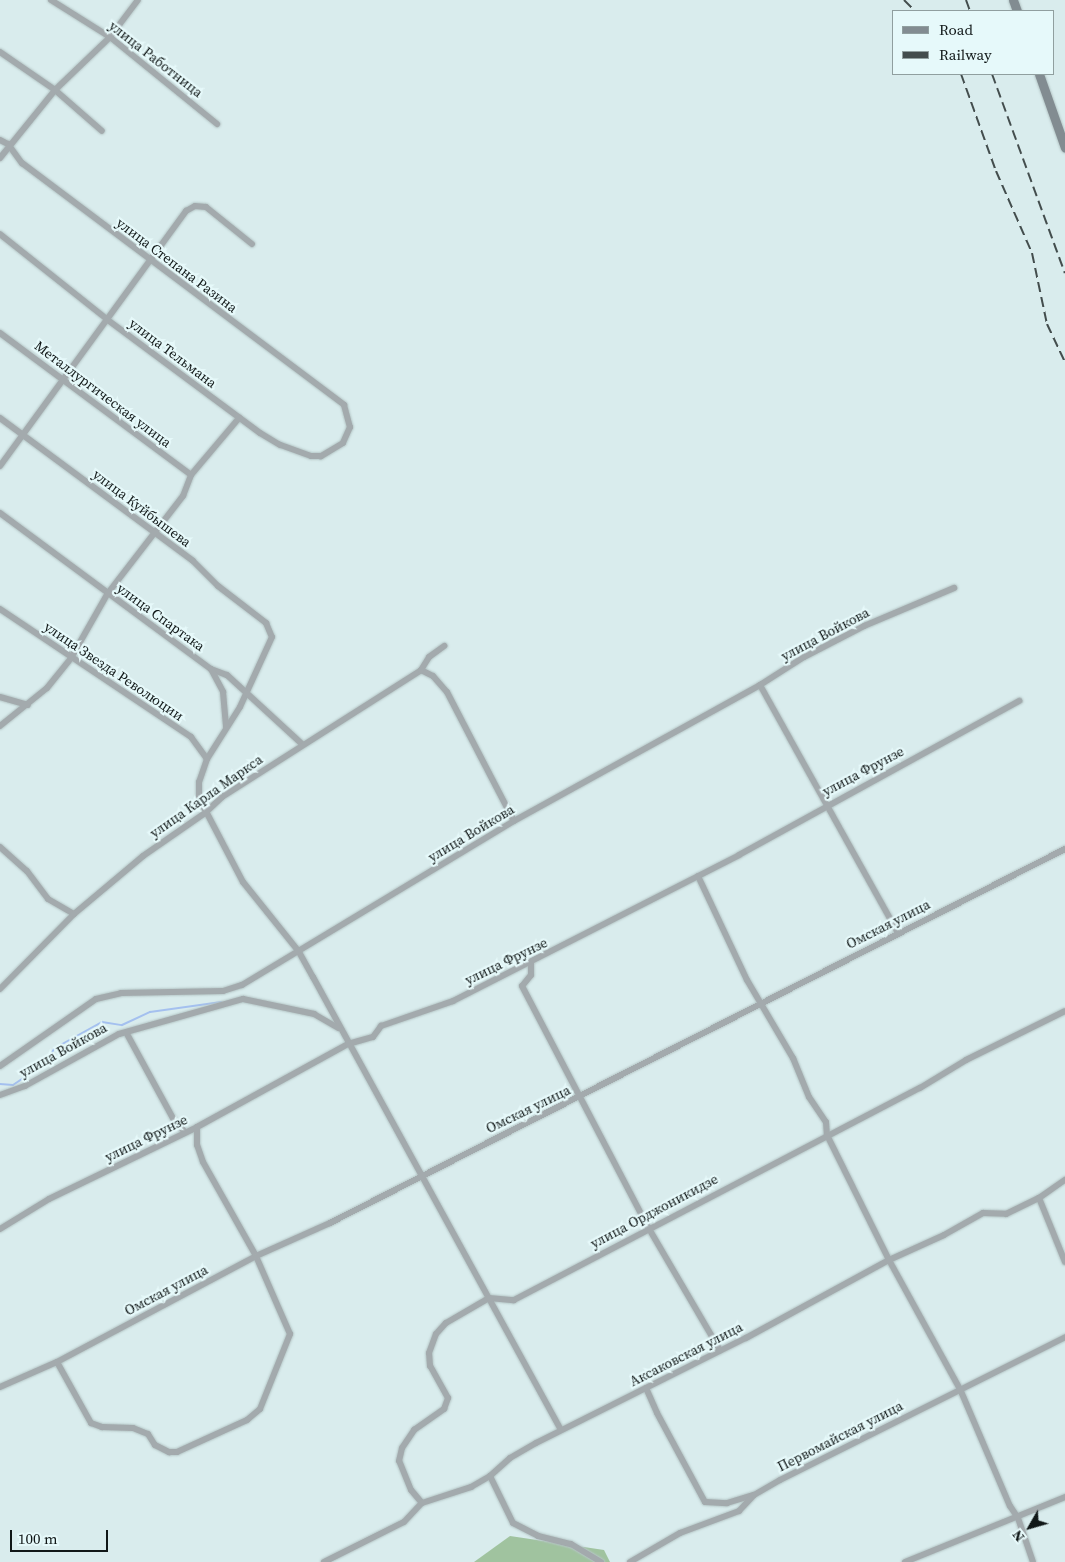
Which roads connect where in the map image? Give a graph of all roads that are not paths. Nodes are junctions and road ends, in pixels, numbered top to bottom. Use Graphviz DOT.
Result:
graph roads {
  1 [pos="51,0"];
  2 [pos="138,0"];
  3 [pos="110,36"];
  4 [pos="0,52"];
  5 [pos="1039,75"];
  6 [pos="56,90"];
  7 [pos="217,124"];
  8 [pos="102,131"];
  9 [pos="0,140"];
  10 [pos="8,144"];
  11 [pos="1065,148"];
  12 [pos="0,158"];
  13 [pos="0,234"];
  14 [pos="252,244"];
  15 [pos="149,259"];
  16 [pos="108,320"];
  17 [pos="0,333"];
  18 [pos="66,379"];
  19 [pos="0,418"];
  20 [pos="239,418"];
  21 [pos="23,435"];
  22 [pos="343,443"];
  23 [pos="0,466"];
  24 [pos="191,475"];
  25 [pos="0,513"];
  26 [pos="156,534"];
  27 [pos="954,588"];
  28 [pos="108,593"];
  29 [pos="0,609"];
  30 [pos="444,646"];
  31 [pos="71,658"];
  32 [pos="211,670"];
  33 [pos="422,670"];
  34 [pos="760,685"];
  35 [pos="246,693"];
  36 [pos="0,697"];
  37 [pos="1019,701"];
  38 [pos="28,705"];
  39 [pos="0,726"];
  40 [pos="226,728"];
  41 [pos="303,745"];
  42 [pos="207,759"];
  43 [pos="828,805"];
  44 [pos="205,813"];
  45 [pos="514,821"];
  46 [pos="0,847"];
  47 [pos="1065,849"];
  48 [pos="698,876"];
  49 [pos="74,914"];
  50 [pos="898,933"];
  51 [pos="299,952"];
  52 [pos="531,963"];
  53 [pos="0,989"];
  54 [pos="762,1004"];
  55 [pos="1065,1011"];
  56 [pos="339,1028"];
  57 [pos="127,1034"];
  58 [pos="348,1044"];
  59 [pos="0,1066"];
  60 [pos="0,1095"];
  61 [pos="578,1098"];
  62 [pos="197,1127"];
  63 [pos="185,1132"];
  64 [pos="826,1135"];
  65 [pos="421,1175"];
  66 [pos="1065,1180"];
  67 [pos="1039,1198"];
  68 [pos="648,1227"];
  69 [pos="0,1229"];
  70 [pos="256,1256"];
  71 [pos="889,1260"];
  72 [pos="1065,1262"];
  73 [pos="489,1298"];
  74 [pos="1065,1337"];
  75 [pos="720,1350"];
  76 [pos="57,1362"];
  77 [pos="0,1387"];
  78 [pos="646,1388"];
  79 [pos="960,1389"];
  80 [pos="561,1430"];
  81 [pos="490,1476"];
  82 [pos="754,1495"];
  83 [pos="1065,1497"];
  84 [pos="422,1503"];
  85 [pos="1018,1518"];
  86 [pos="324,1562"];
  87 [pos="600,1562"];
  88 [pos="630,1562"];
  89 [pos="905,1562"];
  90 [pos="1033,1562"];
  1 -- 3 [label="street, улица Работница"];
  2 -- 3 [label="street"];
  3 -- 6 [label="street"];
  3 -- 7 [label="street, улица Работница"];
  4 -- 6 [label="street"];
  5 -- 11 [label="street"];
  6 -- 8 [label="street"];
  6 -- 10 [label="street"];
  9 -- 10 [label="street, улица Степана Разина"];
  10 -- 12 [label="street"];
  10 -- 15 [label="street, улица Степана Разина"];
  13 -- 16 [label="street, улица Тельмана"];
  14 -- 15 [label="street"];
  15 -- 16 [label="street"];
  15 -- 22 [label="street, улица Степана Разина"];
  16 -- 18 [label="street"];
  16 -- 20 [label="street, улица Тельмана"];
  17 -- 18 [label="street, Металлургическая улица"];
  18 -- 21 [label="street"];
  18 -- 24 [label="street, Металлургическая улица"];
  19 -- 21 [label="street, улица Куйбышева"];
  20 -- 22 [label="street, улица Тельмана"];
  20 -- 24 [label="street"];
  21 -- 23 [label="street"];
  21 -- 26 [label="street, улица Куйбышева"];
  24 -- 26 [label="street"];
  25 -- 28 [label="street, улица Спартака"];
  26 -- 28 [label="street"];
  26 -- 35 [label="street, улица Куйбышева"];
  27 -- 34 [label="street, улица Войкова"];
  28 -- 31 [label="street"];
  28 -- 32 [label="street, улица Спартака"];
  29 -- 31 [label="street, улица Звезда Революции"];
  30 -- 33 [label="street, улица Карла Маркса"];
  31 -- 38 [label="street"];
  31 -- 42 [label="street, улица Звезда Революции"];
  32 -- 35 [label="street, улица Спартака"];
  32 -- 40 [label="street"];
  33 -- 41 [label="street, улица Карла Маркса"];
  33 -- 45 [label="street"];
  34 -- 43 [label="street"];
  34 -- 45 [label="street, улица Войкова"];
  35 -- 40 [label="street"];
  35 -- 41 [label="street, улица Спартака"];
  36 -- 38 [label="street"];
  37 -- 43 [label="street, улица Фрунзе"];
  38 -- 39 [label="street"];
  40 -- 42 [label="street"];
  41 -- 44 [label="street, улица Карла Маркса"];
  42 -- 44 [label="street"];
  43 -- 48 [label="street, улица Фрунзе"];
  43 -- 50 [label="street"];
  44 -- 49 [label="street, улица Карла Маркса"];
  44 -- 51 [label="street"];
  45 -- 51 [label="street, улица Войкова"];
  46 -- 49 [label="street"];
  47 -- 50 [label="street, Омская улица"];
  48 -- 52 [label="street, улица Фрунзе"];
  48 -- 54 [label="street"];
  49 -- 53 [label="street, улица Карла Маркса"];
  50 -- 54 [label="street, Омская улица"];
  51 -- 56 [label="street"];
  51 -- 59 [label="street, улица Войкова"];
  52 -- 58 [label="street, улица Фрунзе"];
  52 -- 61 [label="street"];
  54 -- 61 [label="street, Омская улица"];
  54 -- 64 [label="street"];
  55 -- 64 [label="street, улица Орджоникидзе"];
  56 -- 57 [label="street, улица Войкова"];
  56 -- 58 [label="street"];
  57 -- 60 [label="street, улица Войкова"];
  57 -- 63 [label="street"];
  58 -- 62 [label="street, улица Фрунзе"];
  58 -- 65 [label="street"];
  61 -- 65 [label="street, Омская улица"];
  61 -- 68 [label="street"];
  62 -- 63 [label="street, улица Фрунзе"];
  62 -- 70 [label="street"];
  63 -- 69 [label="street, улица Фрунзе"];
  64 -- 68 [label="street, улица Орджоникидзе"];
  64 -- 71 [label="street"];
  65 -- 70 [label="street, Омская улица"];
  65 -- 73 [label="street"];
  66 -- 67 [label="street, Аксаковская улица"];
  67 -- 71 [label="street, Аксаковская улица"];
  67 -- 72 [label="street"];
  68 -- 73 [label="street, улица Орджоникидзе"];
  68 -- 75 [label="street"];
  70 -- 76 [label="street, Омская улица"];
  70 -- 76 [label="street"];
  71 -- 75 [label="street, Аксаковская улица"];
  71 -- 79 [label="street"];
  73 -- 80 [label="street"];
  73 -- 84 [label="street"];
  74 -- 79 [label="street, Первомайская улица"];
  75 -- 78 [label="street, Аксаковская улица"];
  76 -- 77 [label="street, Омская улица"];
  78 -- 80 [label="street, Аксаковская улица"];
  78 -- 82 [label="street"];
  79 -- 82 [label="street, Первомайская улица"];
  79 -- 85 [label="street"];
  80 -- 81 [label="street, Аксаковская улица"];
  81 -- 84 [label="street, Аксаковская улица"];
  81 -- 87 [label="street"];
  82 -- 88 [label="street, Первомайская улица"];
  83 -- 85 [label="street"];
  84 -- 86 [label="street, Аксаковская улица"];
  85 -- 89 [label="street"];
  85 -- 90 [label="street"];
}
